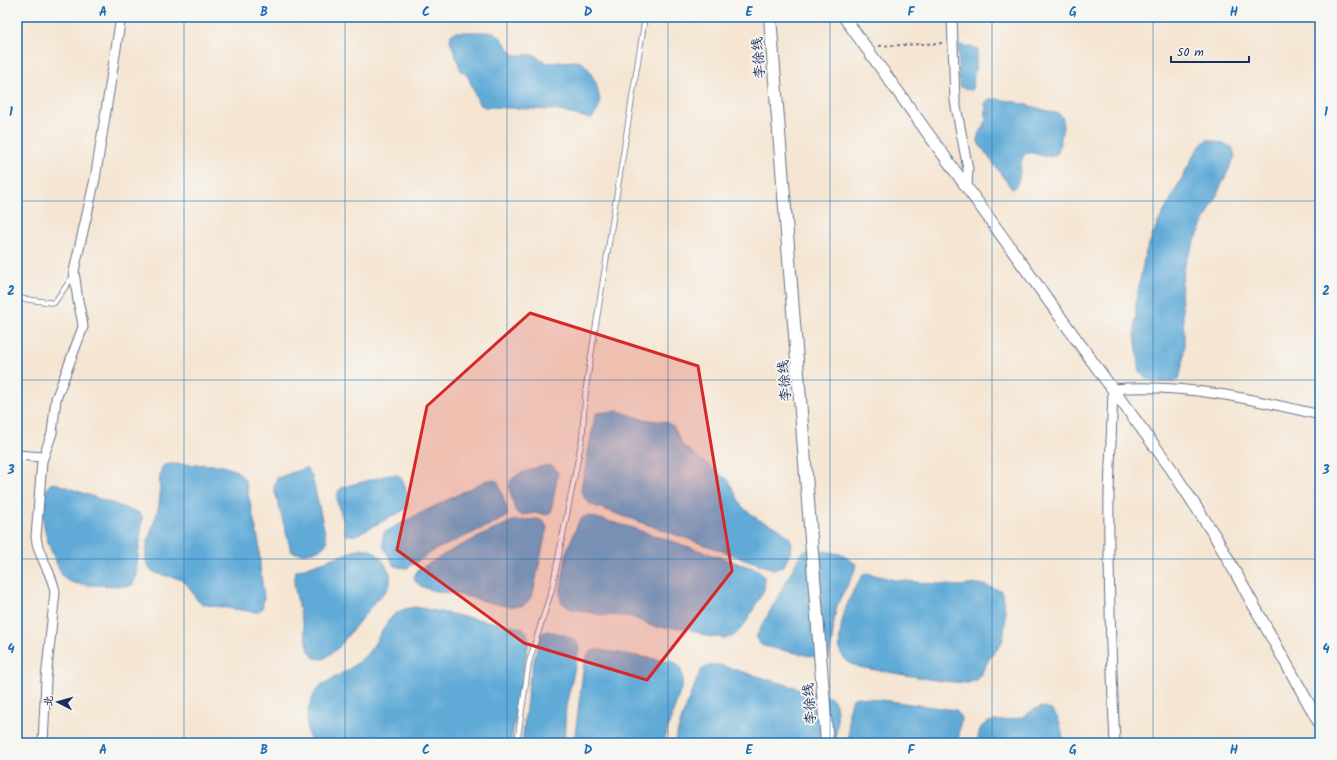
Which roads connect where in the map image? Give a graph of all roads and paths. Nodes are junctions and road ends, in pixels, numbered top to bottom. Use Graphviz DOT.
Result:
graph roads {
  1 [pos="121,17"];
  2 [pos="645,17"];
  3 [pos="770,17"];
  4 [pos="844,17"];
  5 [pos="952,17"];
  6 [pos="953,42"];
  7 [pos="866,47"];
  8 [pos="967,186"];
  9 [pos="74,275"];
  10 [pos="17,298"];
  11 [pos="1113,389"];
  12 [pos="1320,415"];
  13 [pos="17,455"];
  14 [pos="43,457"];
  15 [pos="1320,724"];
  16 [pos="43,743"];
  17 [pos="516,743"];
  18 [pos="827,743"];
  19 [pos="1115,743"];
  1 -- 9 [label="street"];
  2 -- 17 [label="lane"];
  3 -- 18 [label="main road, 李徐线"];
  4 -- 7 [label="street"];
  5 -- 6 [label="street"];
  6 -- 7 [label="path"];
  6 -- 8 [label="street"];
  7 -- 8 [label="street"];
  8 -- 11 [label="street"];
  9 -- 10 [label="lane"];
  9 -- 14 [label="street"];
  11 -- 12 [label="street"];
  11 -- 15 [label="street"];
  11 -- 19 [label="street"];
  13 -- 14 [label="street"];
  14 -- 16 [label="street"];
}
